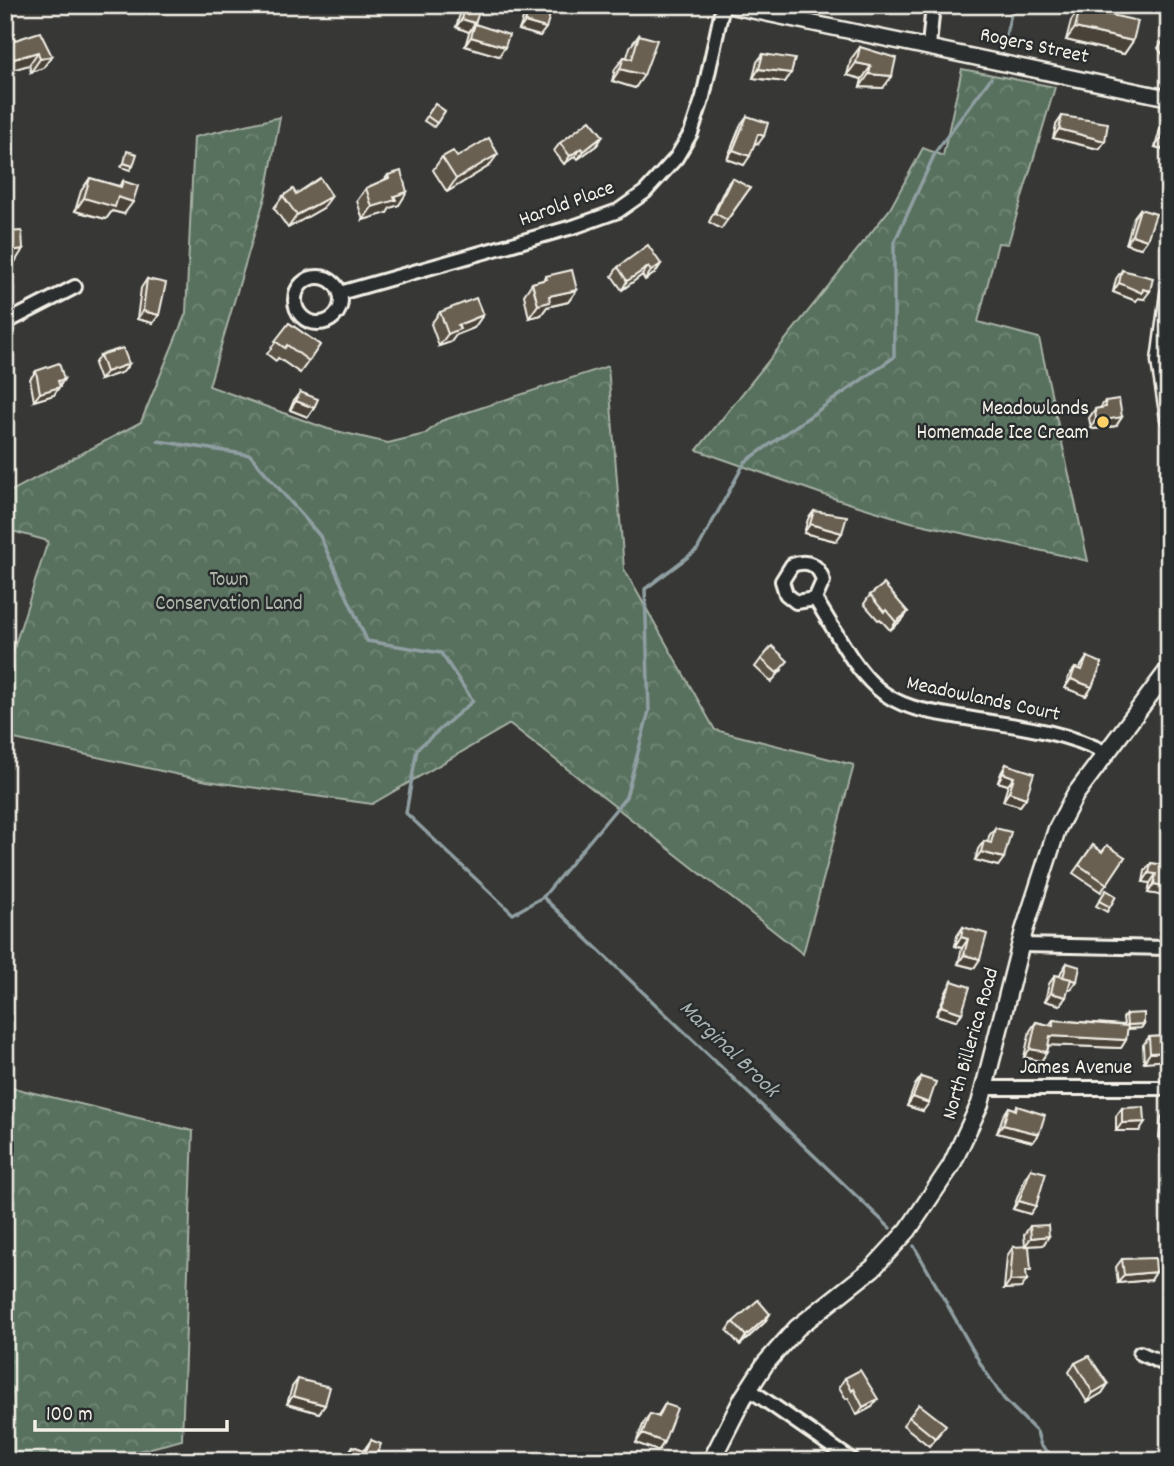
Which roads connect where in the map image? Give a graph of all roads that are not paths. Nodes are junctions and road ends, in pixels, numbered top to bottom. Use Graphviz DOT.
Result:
graph roads {
  1 [pos="724,5"];
  2 [pos="933,5"];
  3 [pos="929,46"];
  4 [pos="1169,98"];
  5 [pos="75,287"];
  6 [pos="340,293"];
  7 [pos="1169,294"];
  8 [pos="5,323"];
  9 [pos="1169,418"];
  10 [pos="815,599"];
  11 [pos="1169,669"];
  12 [pos="1106,753"];
  13 [pos="1021,945"];
  14 [pos="1169,948"];
  15 [pos="984,1088"];
  16 [pos="1169,1088"];
  17 [pos="1140,1353"];
  18 [pos="1169,1366"];
  19 [pos="749,1389"];
  20 [pos="710,1461"];
  21 [pos="853,1461"];
  1 -- 3 [label="street, Rogers Street"];
  1 -- 6 [label="street, Harold Place"];
  2 -- 3 [label="street"];
  3 -- 4 [label="street, Rogers Street"];
  5 -- 8 [label="street"];
  7 -- 9 [label="main road"];
  10 -- 12 [label="street, Meadowlands Court"];
  11 -- 12 [label="main road, North Billerica Road"];
  12 -- 13 [label="main road, North Billerica Road"];
  13 -- 14 [label="street"];
  13 -- 15 [label="main road, North Billerica Road"];
  15 -- 16 [label="street, James Avenue"];
  15 -- 19 [label="main road, North Billerica Road"];
  17 -- 18 [label="street"];
  19 -- 20 [label="main road, North Billerica Road"];
  19 -- 21 [label="street"];
}
